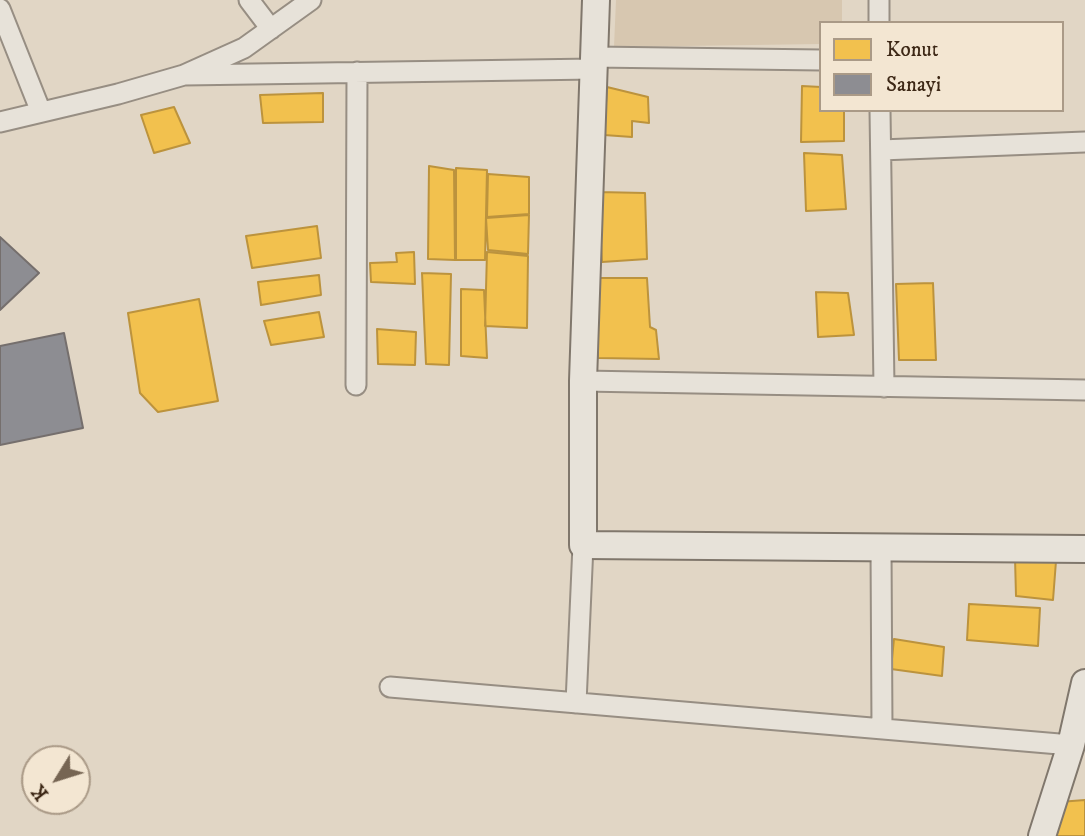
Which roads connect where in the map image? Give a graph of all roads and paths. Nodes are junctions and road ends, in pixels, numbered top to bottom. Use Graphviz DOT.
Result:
graph roads {
  1 [pos="249,0"];
  2 [pos="311,0"];
  3 [pos="596,0"];
  4 [pos="879,0"];
  5 [pos="0,9"];
  6 [pos="879,21"];
  7 [pos="271,29"];
  8 [pos="819,60"];
  9 [pos="594,63"];
  10 [pos="357,72"];
  11 [pos="184,75"];
  12 [pos="41,112"];
  13 [pos="880,112"];
  14 [pos="0,122"];
  15 [pos="1085,142"];
  16 [pos="881,150"];
  17 [pos="583,381"];
  18 [pos="356,385"];
  19 [pos="884,387"];
  20 [pos="1085,390"];
  21 [pos="583,545"];
  22 [pos="881,547"];
  23 [pos="1085,549"];
  24 [pos="1085,683"];
  25 [pos="390,687"];
  26 [pos="576,704"];
  27 [pos="882,729"];
  28 [pos="1071,745"];
  29 [pos="1042,836"];
  1 -- 7 [label="street"];
  2 -- 7 [label="street"];
  3 -- 9 [label="street"];
  4 -- 6 [label="street"];
  5 -- 12 [label="street"];
  7 -- 11 [label="street"];
  8 -- 9 [label="street"];
  9 -- 10 [label="street"];
  9 -- 17 [label="street"];
  10 -- 11 [label="street"];
  10 -- 18 [label="street"];
  11 -- 12 [label="street"];
  12 -- 14 [label="street"];
  13 -- 16 [label="street"];
  15 -- 16 [label="street"];
  16 -- 19 [label="street"];
  17 -- 19 [label="street"];
  17 -- 21 [label="street"];
  19 -- 20 [label="street"];
  21 -- 22 [label="street"];
  21 -- 26 [label="street"];
  22 -- 23 [label="street"];
  22 -- 27 [label="street"];
  24 -- 28 [label="street"];
  25 -- 26 [label="street"];
  26 -- 27 [label="street"];
  27 -- 28 [label="street"];
  28 -- 29 [label="street"];
}
